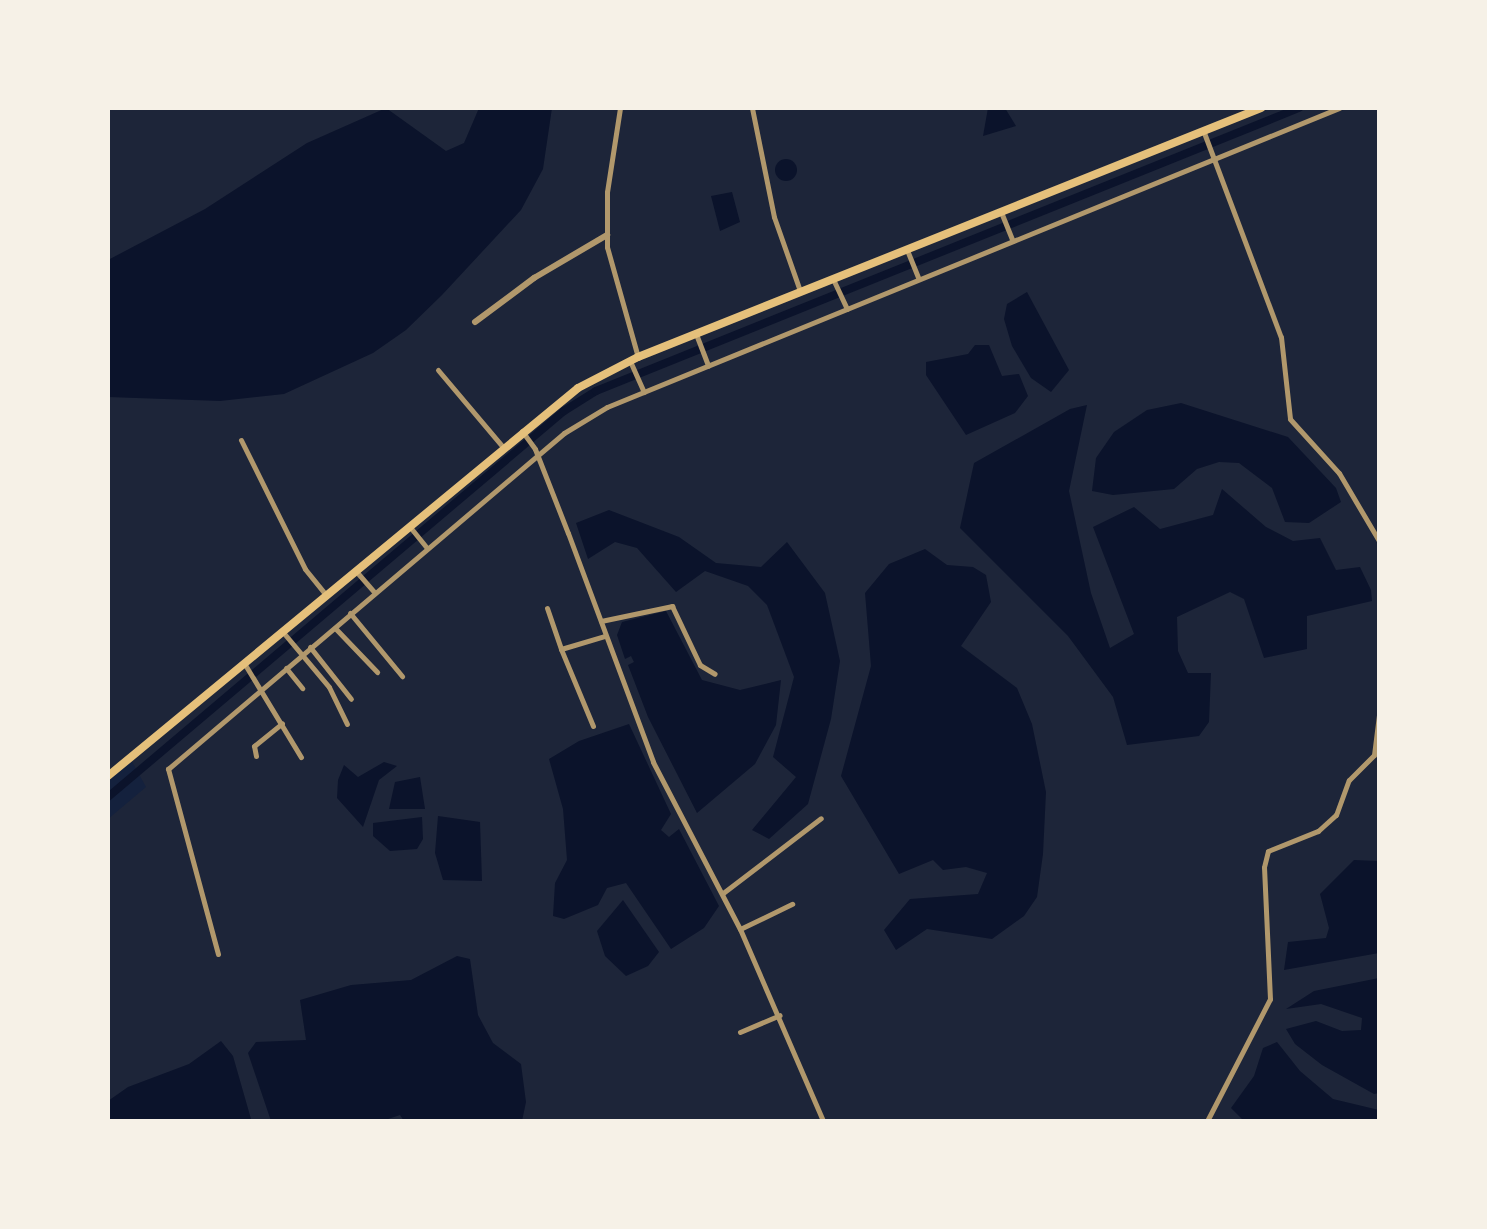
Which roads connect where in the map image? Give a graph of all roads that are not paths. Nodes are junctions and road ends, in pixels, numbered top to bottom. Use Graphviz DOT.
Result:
graph roads {
  1 [pos="620,108"];
  2 [pos="752,108"];
  3 [pos="1261,108"];
  4 [pos="1339,108"];
  5 [pos="1203,130"];
  6 [pos="1214,157"];
  7 [pos="1001,211"];
  8 [pos="607,235"];
  9 [pos="1013,241"];
  10 [pos="906,249"];
  11 [pos="918,276"];
  12 [pos="833,279"];
  13 [pos="801,292"];
  14 [pos="847,309"];
  15 [pos="475,322"];
  16 [pos="698,339"];
  17 [pos="634,359"];
  18 [pos="708,366"];
  19 [pos="438,370"];
  20 [pos="644,392"];
  21 [pos="524,433"];
  22 [pos="241,440"];
  23 [pos="502,446"];
  24 [pos="538,456"];
  25 [pos="407,524"];
  26 [pos="1379,541"];
  27 [pos="427,548"];
  28 [pos="358,573"];
  29 [pos="374,591"];
  30 [pos="325,594"];
  31 [pos="547,608"];
  32 [pos="350,613"];
  33 [pos="601,621"];
  34 [pos="335,628"];
  35 [pos="281,630"];
  36 [pos="605,636"];
  37 [pos="310,647"];
  38 [pos="561,649"];
  39 [pos="301,651"];
  40 [pos="243,663"];
  41 [pos="286,668"];
  42 [pos="377,672"];
  43 [pos="715,674"];
  44 [pos="402,676"];
  45 [pos="261,685"];
  46 [pos="302,688"];
  47 [pos="351,699"];
  48 [pos="1379,715"];
  49 [pos="282,723"];
  50 [pos="347,724"];
  51 [pos="593,726"];
  52 [pos="256,756"];
  53 [pos="301,757"];
  54 [pos="108,776"];
  55 [pos="821,818"];
  56 [pos="723,893"];
  57 [pos="792,904"];
  58 [pos="740,929"];
  59 [pos="218,954"];
  60 [pos="780,1015"];
  61 [pos="740,1032"];
  62 [pos="823,1121"];
  63 [pos="1207,1121"];
  1 -- 8 [label="street"];
  2 -- 13 [label="street"];
  3 -- 5 [label="main road"];
  4 -- 6 [label="street"];
  5 -- 6 [label="street"];
  5 -- 7 [label="main road"];
  6 -- 9 [label="street"];
  6 -- 26 [label="street"];
  7 -- 9 [label="street"];
  7 -- 10 [label="main road"];
  8 -- 15 [label="street"];
  8 -- 17 [label="street"];
  9 -- 11 [label="street"];
  10 -- 11 [label="street"];
  10 -- 12 [label="main road"];
  11 -- 14 [label="street"];
  12 -- 13 [label="main road"];
  12 -- 14 [label="street"];
  13 -- 16 [label="main road"];
  14 -- 18 [label="street"];
  16 -- 17 [label="main road"];
  16 -- 18 [label="street"];
  17 -- 20 [label="street"];
  17 -- 21 [label="main road"];
  18 -- 20 [label="street"];
  19 -- 23 [label="street"];
  20 -- 24 [label="street"];
  21 -- 23 [label="main road"];
  21 -- 24 [label="street"];
  22 -- 30 [label="street"];
  23 -- 25 [label="main road"];
  24 -- 27 [label="street"];
  24 -- 33 [label="street"];
  25 -- 27 [label="street"];
  25 -- 28 [label="main road"];
  27 -- 29 [label="street"];
  28 -- 29 [label="street"];
  28 -- 30 [label="main road"];
  29 -- 32 [label="street"];
  30 -- 35 [label="main road"];
  31 -- 38 [label="street"];
  32 -- 34 [label="street"];
  32 -- 44 [label="street"];
  33 -- 36 [label="street"];
  33 -- 43 [label="street"];
  34 -- 37 [label="street"];
  34 -- 42 [label="street"];
  35 -- 39 [label="street"];
  35 -- 40 [label="main road"];
  36 -- 38 [label="street"];
  36 -- 56 [label="street"];
  37 -- 39 [label="street"];
  37 -- 47 [label="street"];
  38 -- 51 [label="street"];
  39 -- 41 [label="street"];
  39 -- 50 [label="street"];
  40 -- 45 [label="street"];
  40 -- 54 [label="main road"];
  41 -- 45 [label="street"];
  41 -- 46 [label="street"];
  45 -- 49 [label="street"];
  45 -- 59 [label="street"];
  48 -- 63 [label="street"];
  49 -- 52 [label="street"];
  49 -- 53 [label="street"];
  55 -- 56 [label="street"];
  56 -- 58 [label="street"];
  57 -- 58 [label="street"];
  58 -- 60 [label="street"];
  60 -- 61 [label="street"];
  60 -- 62 [label="street"];
}
